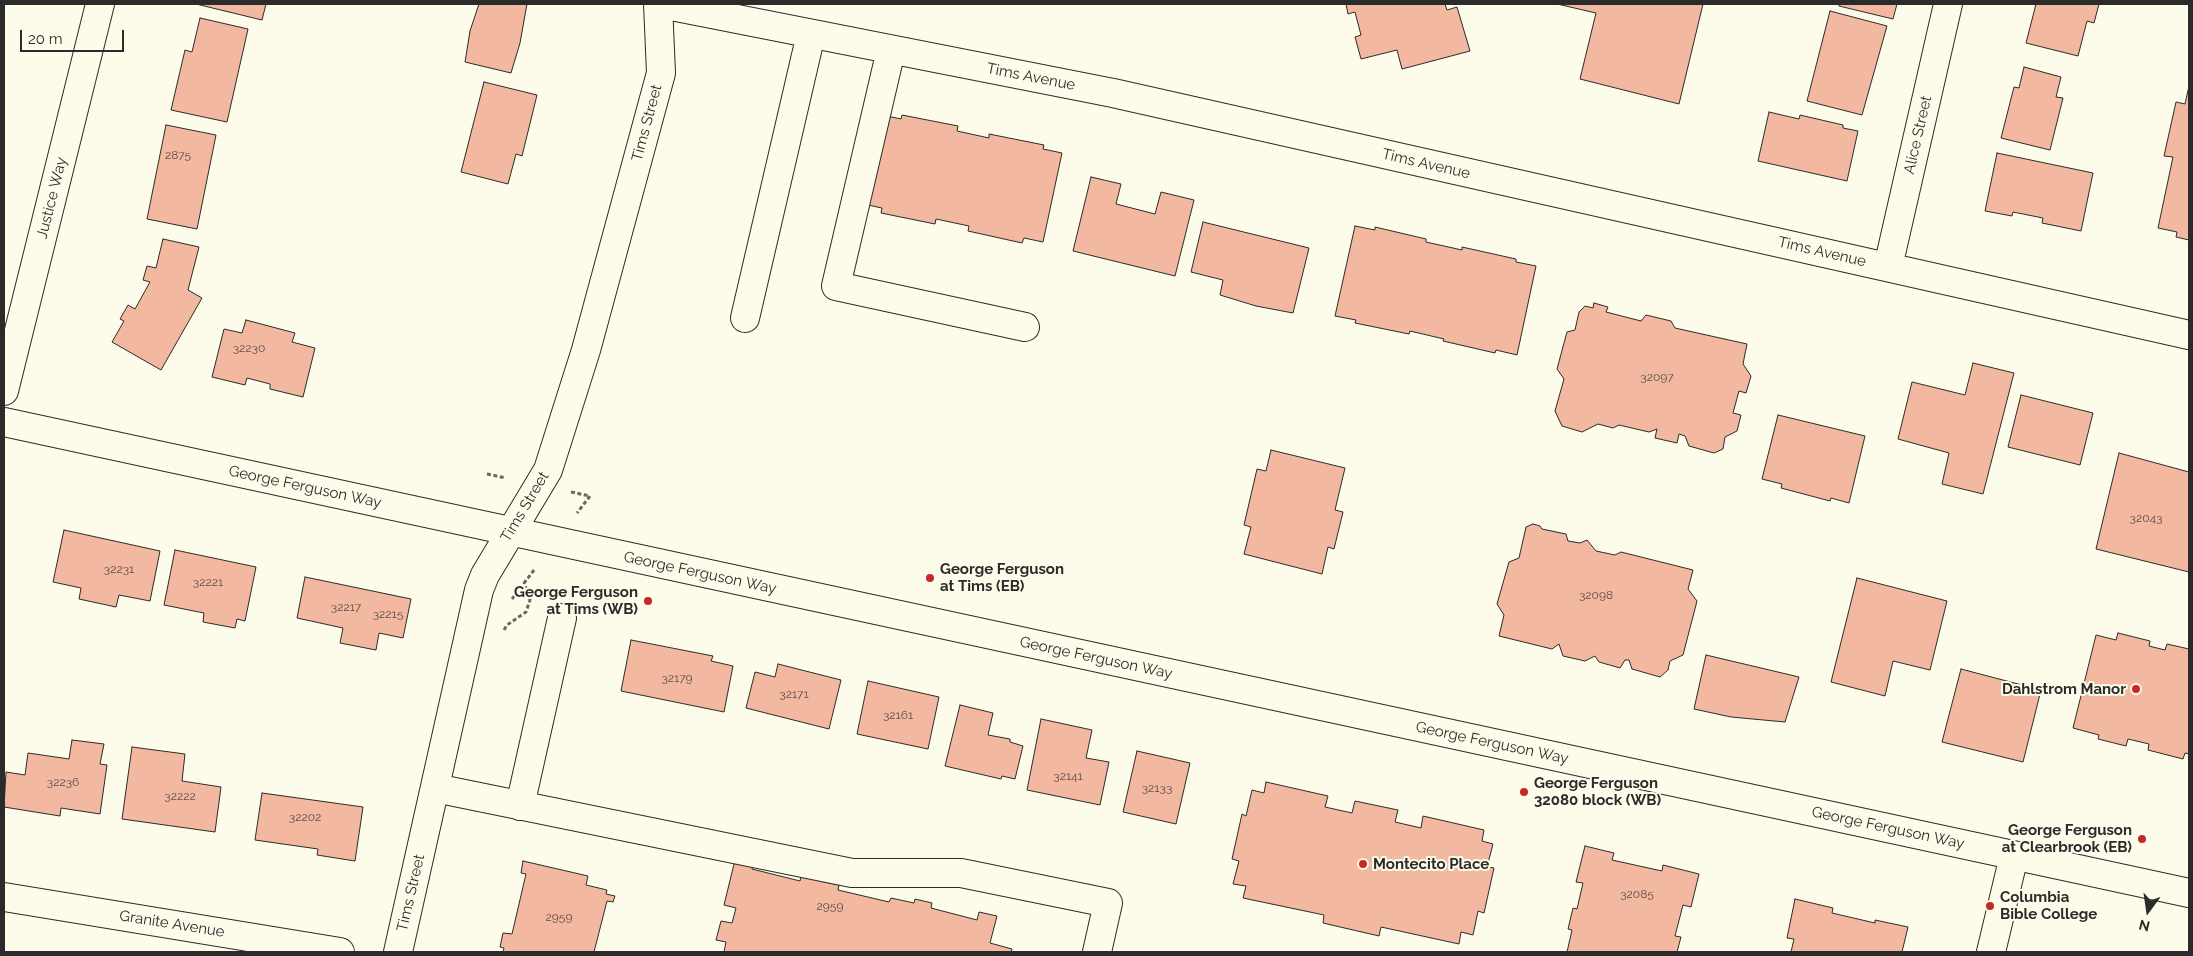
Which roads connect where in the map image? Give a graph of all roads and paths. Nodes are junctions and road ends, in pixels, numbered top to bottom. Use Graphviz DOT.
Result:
graph roads {
  1 [pos="100,4"];
  2 [pos="659,4"];
  3 [pos="1948,4"];
  4 [pos="811,34"];
  5 [pos="891,50"];
  6 [pos="1888,267"];
  7 [pos="745,318"];
  8 [pos="1025,327"];
  9 [pos="2189,335"];
  10 [pos="4,391"];
  11 [pos="4,422"];
  12 [pos="510,532"];
  13 [pos="524,582"];
  14 [pos="562,618"];
  15 [pos="501,634"];
  16 [pos="434,788"];
  17 [pos="520,806"];
  18 [pos="2014,856"];
  19 [pos="2189,893"];
  20 [pos="4,897"];
  21 [pos="340,952"];
  22 [pos="398,952"];
  23 [pos="1098,952"];
  24 [pos="1991,952"];
  1 -- 10 [label="street, Justice Way"];
  2 -- 4 [label="street, Tims Avenue"];
  2 -- 12 [label="street, Tims Street"];
  3 -- 6 [label="street, Alice Street"];
  4 -- 5 [label="street, Tims Avenue"];
  4 -- 7 [label="street"];
  5 -- 6 [label="street, Tims Avenue"];
  5 -- 8 [label="street"];
  6 -- 9 [label="street, Tims Avenue"];
  11 -- 12 [label="street, George Ferguson Way"];
  12 -- 16 [label="street, Tims Street"];
  12 -- 18 [label="street, George Ferguson Way"];
  13 -- 15 [label="path"];
  14 -- 17 [label="street"];
  16 -- 17 [label="street"];
  16 -- 22 [label="street, Tims Street"];
  17 -- 23 [label="street"];
  18 -- 19 [label="street, George Ferguson Way"];
  18 -- 24 [label="street"];
  20 -- 21 [label="street, Granite Avenue"];
}
